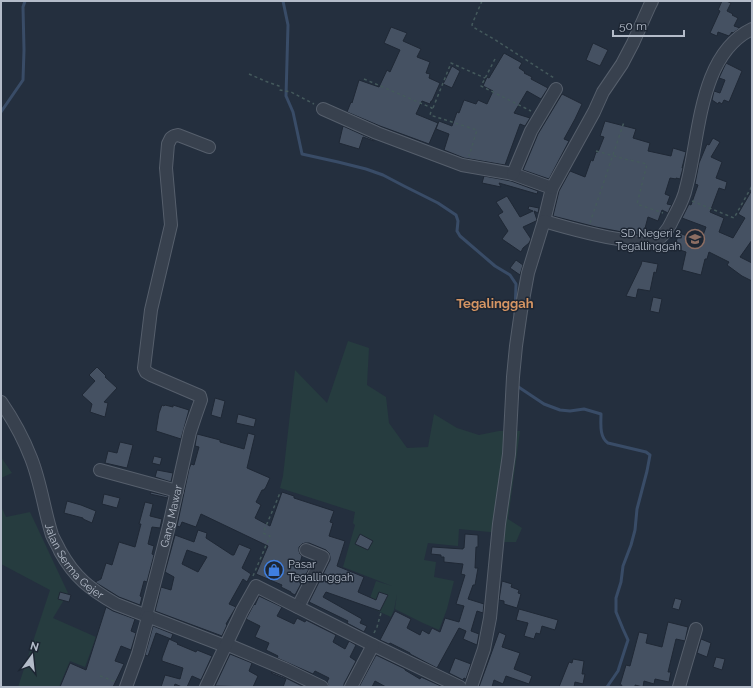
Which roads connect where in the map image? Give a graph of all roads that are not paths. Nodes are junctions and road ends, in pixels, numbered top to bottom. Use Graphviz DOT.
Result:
graph roads {
  1 [pos="652,1"];
  2 [pos="752,29"];
  3 [pos="556,89"];
  4 [pos="323,109"];
  5 [pos="209,147"];
  6 [pos="513,174"];
  7 [pos="552,188"];
  8 [pos="544,221"];
  9 [pos="1,402"];
  10 [pos="100,470"];
  11 [pos="177,491"];
  12 [pos="306,550"];
  13 [pos="298,607"];
  14 [pos="147,616"];
  15 [pos="696,629"];
  16 [pos="371,644"];
  17 [pos="225,645"];
  18 [pos="126,686"];
  19 [pos="206,687"];
  20 [pos="322,687"];
  21 [pos="351,687"];
  22 [pos="460,687"];
  23 [pos="470,687"];
  24 [pos="679,687"];
  1 -- 7 [label="street"];
  2 -- 8 [label="street"];
  3 -- 6 [label="street"];
  4 -- 6 [label="street"];
  5 -- 11 [label="street, Gang Mawar"];
  6 -- 7 [label="street"];
  7 -- 8 [label="street"];
  8 -- 23 [label="street"];
  9 -- 14 [label="street, Jalan Serma Gejer"];
  10 -- 11 [label="street"];
  11 -- 14 [label="street, Gang Mawar"];
  12 -- 13 [label="street"];
  13 -- 16 [label="street"];
  13 -- 17 [label="street"];
  14 -- 17 [label="street, Jalan Serma Gejer"];
  14 -- 18 [label="street, Gang Mawar"];
  15 -- 24 [label="street"];
  16 -- 21 [label="street"];
  16 -- 22 [label="street"];
  17 -- 19 [label="street"];
  17 -- 20 [label="street, Jalan Serma Gejer"];
}
